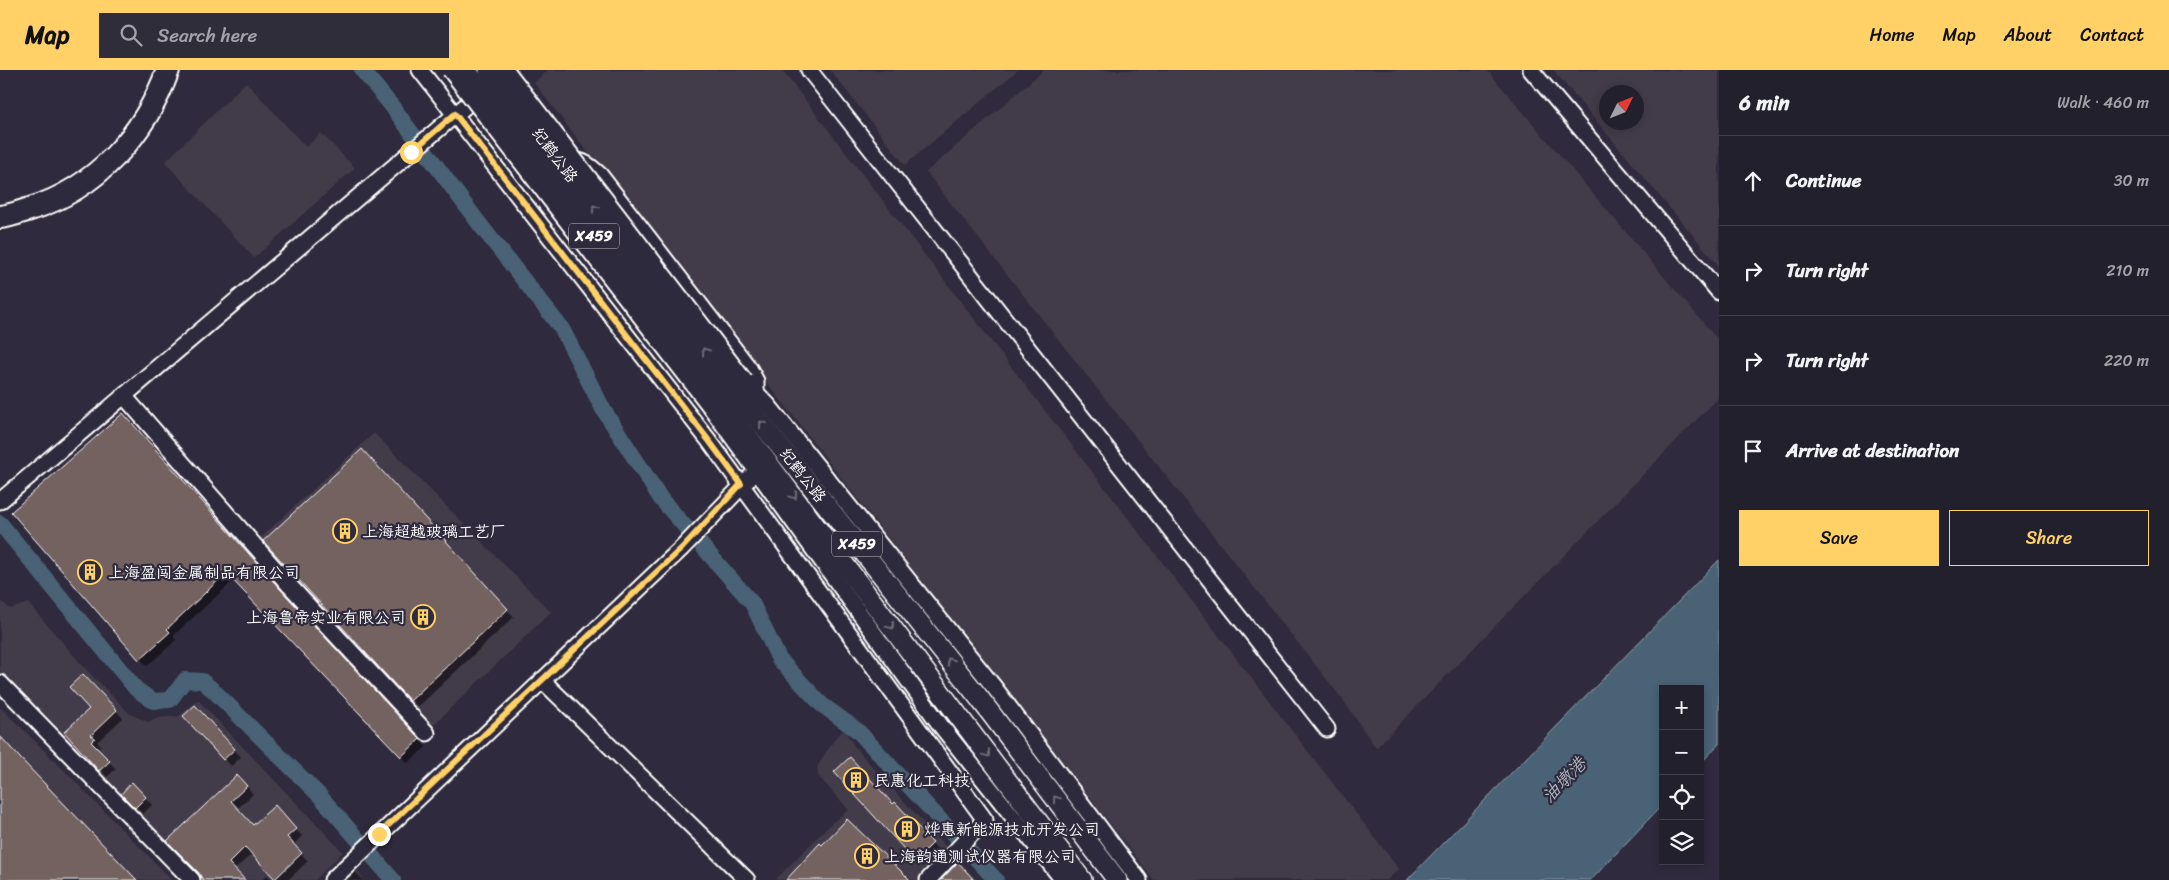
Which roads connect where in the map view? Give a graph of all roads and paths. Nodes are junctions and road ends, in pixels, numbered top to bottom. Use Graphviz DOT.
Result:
graph roads {
  1 [pos="153,70"];
  2 [pos="168,70"];
  3 [pos="420,70"];
  4 [pos="450,70"];
  5 [pos="466,70"];
  6 [pos="489,70"];
  7 [pos="507,70"];
  8 [pos="809,70"];
  9 [pos="1530,70"];
  10 [pos="455,114"];
  11 [pos="516,193"];
  12 [pos="0,205"];
  13 [pos="0,217"];
  14 [pos="1719,292"];
  15 [pos="756,394"];
  16 [pos="728,395"];
  17 [pos="124,396"];
  18 [pos="762,464"];
  19 [pos="741,484"];
  20 [pos="0,501"];
  21 [pos="542,680"];
  22 [pos="0,683"];
  23 [pos="987,693"];
  24 [pos="1328,729"];
  25 [pos="427,733"];
  26 [pos="192,880"];
  27 [pos="332,880"];
  28 [pos="747,880"];
  29 [pos="928,880"];
  30 [pos="1063,880"];
  31 [pos="1082,880"];
  32 [pos="1117,880"];
  33 [pos="1139,880"];
  1 -- 12 [label="highway"];
  2 -- 13 [label="highway"];
  3 -- 10 [label="street"];
  4 -- 16 [label="street, bridge"];
  5 -- 16 [label="main road, 纪鹤公路 / X459, bridge"];
  16 -- 6 [label="main road, 纪鹤公路 / X459, one-way, bridge"];
  7 -- 10 [label="street"];
  7 -- 16 [label="street, bridge"];
  8 -- 24 [label="street"];
  9 -- 14 [label="street"];
  10 -- 11 [label="street"];
  10 -- 17 [label="street"];
  11 -- 15 [label="street"];
  11 -- 19 [label="street"];
  15 -- 16 [label="street"];
  15 -- 23 [label="street"];
  16 -- 18 [label="main road, 纪鹤公路 / X459"];
  23 -- 16 [label="main road, 纪鹤公路 / X459, one-way"];
  17 -- 20 [label="street"];
  17 -- 25 [label="street"];
  18 -- 19 [label="street"];
  18 -- 30 [label="street"];
  18 -- 31 [label="main road, 纪鹤公路 / X459, one-way"];
  19 -- 21 [label="street"];
  19 -- 29 [label="street"];
  21 -- 27 [label="street"];
  21 -- 28 [label="street"];
  22 -- 26 [label="street"];
  32 -- 23 [label="main road, 纪鹤公路 / X459, one-way"];
  23 -- 33 [label="street"];
}
